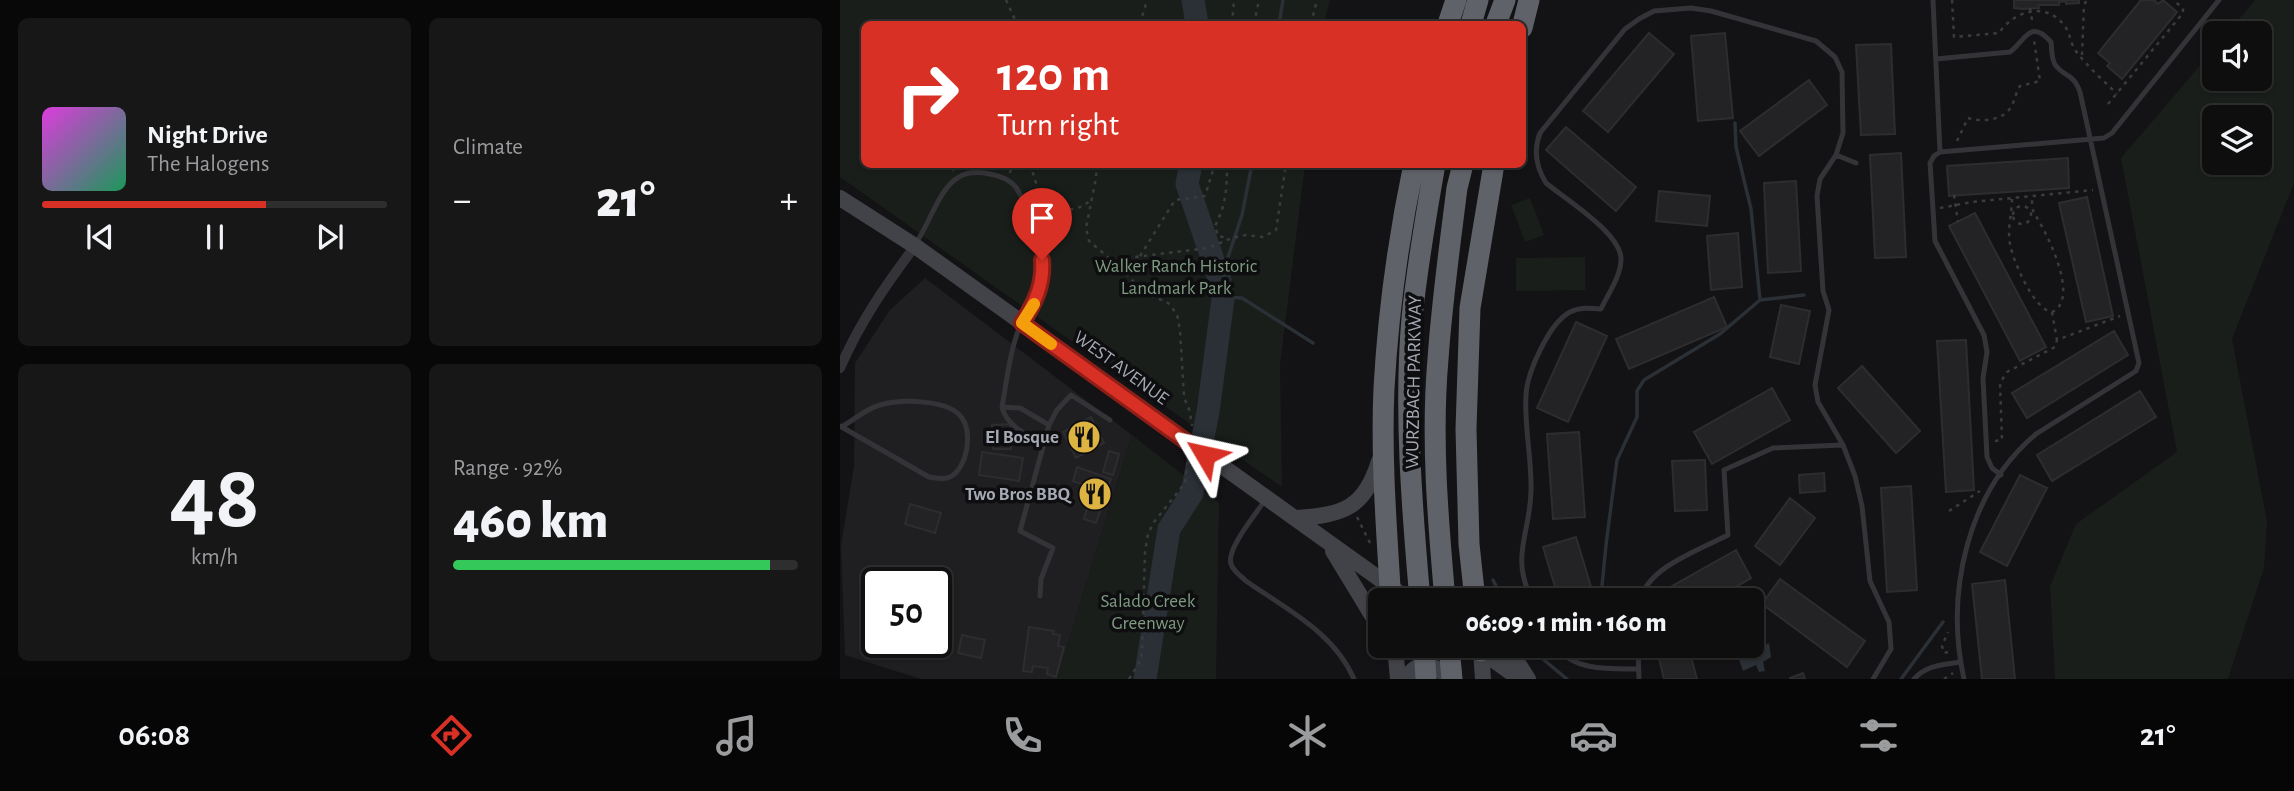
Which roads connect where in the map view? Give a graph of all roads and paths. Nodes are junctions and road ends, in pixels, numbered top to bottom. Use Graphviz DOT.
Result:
graph roads {
  1 [pos="1006,0"];
  2 [pos="1147,0"];
  3 [pos="1234,0"];
  4 [pos="1258,0"];
  5 [pos="1317,0"];
  6 [pos="1456,0"];
  7 [pos="1478,0"];
  8 [pos="1505,0"];
  9 [pos="1530,0"];
  10 [pos="1934,0"];
  11 [pos="2087,0"];
  12 [pos="2173,0"];
  13 [pos="2219,0"];
  14 [pos="2030,8"];
  15 [pos="2032,20"];
  16 [pos="1016,21"];
  17 [pos="1141,21"];
  18 [pos="1232,21"];
  19 [pos="1254,21"];
  20 [pos="1312,21"];
  21 [pos="1449,21"];
  22 [pos="1472,21"];
  23 [pos="1497,21"];
  24 [pos="1524,21"];
  25 [pos="2034,40"];
  26 [pos="2081,56"];
  27 [pos="1936,59"];
  28 [pos="2108,104"];
  29 [pos="2091,139"];
  30 [pos="1957,141"];
  31 [pos="1940,152"];
  32 [pos="1836,155"];
  33 [pos="1856,163"];
  34 [pos="1214,168"];
  35 [pos="1227,168"];
  36 [pos="1285,168"];
  37 [pos="1413,168"];
  38 [pos="1434,168"];
  39 [pos="1462,168"];
  40 [pos="1493,168"];
  41 [pos="1954,195"];
  42 [pos="2032,197"];
  43 [pos="2094,197"];
  44 [pos="840,198"];
  45 [pos="2012,199"];
  46 [pos="1091,200"];
  47 [pos="1955,205"];
  48 [pos="1940,208"];
  49 [pos="1026,213"];
  50 [pos="2032,213"];
  51 [pos="2013,217"];
  52 [pos="1958,222"];
  53 [pos="1231,238"];
  54 [pos="915,246"];
  55 [pos="1140,256"];
  56 [pos="1110,260"];
  57 [pos="2052,312"];
  58 [pos="2129,312"];
  59 [pos="1022,323"];
  60 [pos="2057,340"];
  61 [pos="840,368"];
  62 [pos="1002,407"];
  63 [pos="1110,420"];
  64 [pos="1049,425"];
  65 [pos="841,426"];
  66 [pos="1992,441"];
  67 [pos="1042,443"];
  68 [pos="1384,445"];
  69 [pos="1843,446"];
  70 [pos="2001,475"];
  71 [pos="1981,489"];
  72 [pos="1266,498"];
  73 [pos="1949,511"];
  74 [pos="1355,513"];
  75 [pos="1297,518"];
  76 [pos="1386,520"];
  77 [pos="1326,540"];
  78 [pos="1469,544"];
  79 [pos="1371,546"];
  80 [pos="1471,567"];
  81 [pos="1384,588"];
  82 [pos="1391,588"];
  83 [pos="1419,588"];
  84 [pos="1444,588"];
  85 [pos="1474,588"];
  86 [pos="1479,588"];
  87 [pos="1526,588"];
  88 [pos="1646,588"];
  89 [pos="1040,596"];
  90 [pos="1368,607"];
  91 [pos="1948,625"];
  92 [pos="1948,652"];
  93 [pos="1392,658"];
  94 [pos="1425,658"];
  95 [pos="1450,658"];
  96 [pos="1480,658"];
  97 [pos="1492,658"];
  98 [pos="1515,658"];
  99 [pos="1566,658"];
  100 [pos="1638,658"];
  101 [pos="1960,662"];
  102 [pos="1637,669"];
  103 [pos="1953,673"];
  104 [pos="1400,675"];
  105 [pos="1354,679"];
  106 [pos="1426,679"];
  107 [pos="1452,679"];
  108 [pos="1483,679"];
  109 [pos="1520,679"];
  110 [pos="1528,679"];
  111 [pos="1639,679"];
  112 [pos="1873,679"];
  113 [pos="1914,679"];
  114 [pos="1944,679"];
  115 [pos="1964,679"];
  1 -- 16 [label="path"];
  2 -- 17 [label="path"];
  3 -- 18 [label="path"];
  4 -- 19 [label="path"];
  5 -- 20 [label="path"];
  6 -- 21 [label="highway"];
  7 -- 22 [label="highway"];
  8 -- 23 [label="highway"];
  9 -- 24 [label="highway"];
  10 -- 27 [label="lane"];
  11 -- 26 [label="path"];
  12 -- 28 [label="path"];
  13 -- 29 [label="lane"];
  14 -- 15 [label="path"];
  25 -- 30 [label="path"];
  27 -- 29 [label="lane"];
  27 -- 31 [label="lane"];
  29 -- 31 [label="lane"];
  29 -- 58 [label="lane"];
  31 -- 70 [label="lane"];
  32 -- 33 [label="lane"];
  32 -- 69 [label="lane"];
  32 -- 87 [label="lane"];
  34 -- 55 [label="path"];
  35 -- 53 [label="path"];
  36 -- 53 [label="path"];
  37 -- 68 [label="highway"];
  38 -- 83 [label="highway, WURZBACH PARKWAY"];
  39 -- 84 [label="highway, WURZBACH PARKWAY"];
  40 -- 78 [label="highway"];
  41 -- 47 [label="path"];
  42 -- 43 [label="path"];
  42 -- 45 [label="path"];
  42 -- 50 [label="path"];
  44 -- 54 [label="main road, WEST AVENUE"];
  45 -- 47 [label="path"];
  45 -- 51 [label="path"];
  46 -- 49 [label="path"];
  47 -- 48 [label="path"];
  47 -- 52 [label="path"];
  49 -- 54 [label="lane"];
  49 -- 59 [label="lane"];
  50 -- 51 [label="path"];
  50 -- 51 [label="path"];
  50 -- 57 [label="path"];
  51 -- 57 [label="path"];
  53 -- 55 [label="path"];
  54 -- 59 [label="main road, WEST AVENUE"];
  54 -- 61 [label="street"];
  55 -- 56 [label="path"];
  57 -- 60 [label="path"];
  58 -- 60 [label="path"];
  58 -- 70 [label="lane"];
  59 -- 62 [label="lane"];
  59 -- 72 [label="main road, WEST AVENUE"];
  60 -- 66 [label="path"];
  62 -- 64 [label="lane"];
  62 -- 67 [label="lane"];
  63 -- 64 [label="lane"];
  64 -- 67 [label="lane"];
  65 -- 65 [label="lane"];
  67 -- 89 [label="lane"];
  68 -- 75 [label="main road"];
  68 -- 76 [label="highway"];
  69 -- 88 [label="lane"];
  69 -- 112 [label="lane"];
  70 -- 101 [label="lane"];
  71 -- 73 [label="path"];
  72 -- 75 [label="main road, WEST AVENUE"];
  72 -- 105 [label="lane"];
  74 -- 79 [label="path"];
  75 -- 77 [label="main road, WEST AVENUE"];
  76 -- 78 [label="highway"];
  76 -- 82 [label="highway"];
  77 -- 81 [label="main road, WEST AVENUE"];
  77 -- 90 [label="main road"];
  78 -- 80 [label="highway"];
  80 -- 85 [label="highway"];
  80 -- 86 [label="main road"];
  91 -- 92 [label="path"];
  93 -- 104 [label="main road"];
  94 -- 106 [label="highway"];
  95 -- 107 [label="highway"];
  96 -- 108 [label="main road"];
  97 -- 109 [label="main road"];
  98 -- 110 [label="main road"];
  99 -- 102 [label="lane"];
  100 -- 102 [label="lane"];
  101 -- 113 [label="lane"];
  101 -- 115 [label="lane"];
  102 -- 111 [label="lane"];
  103 -- 114 [label="path"];
  104 -- 107 [label="main road"];
}
